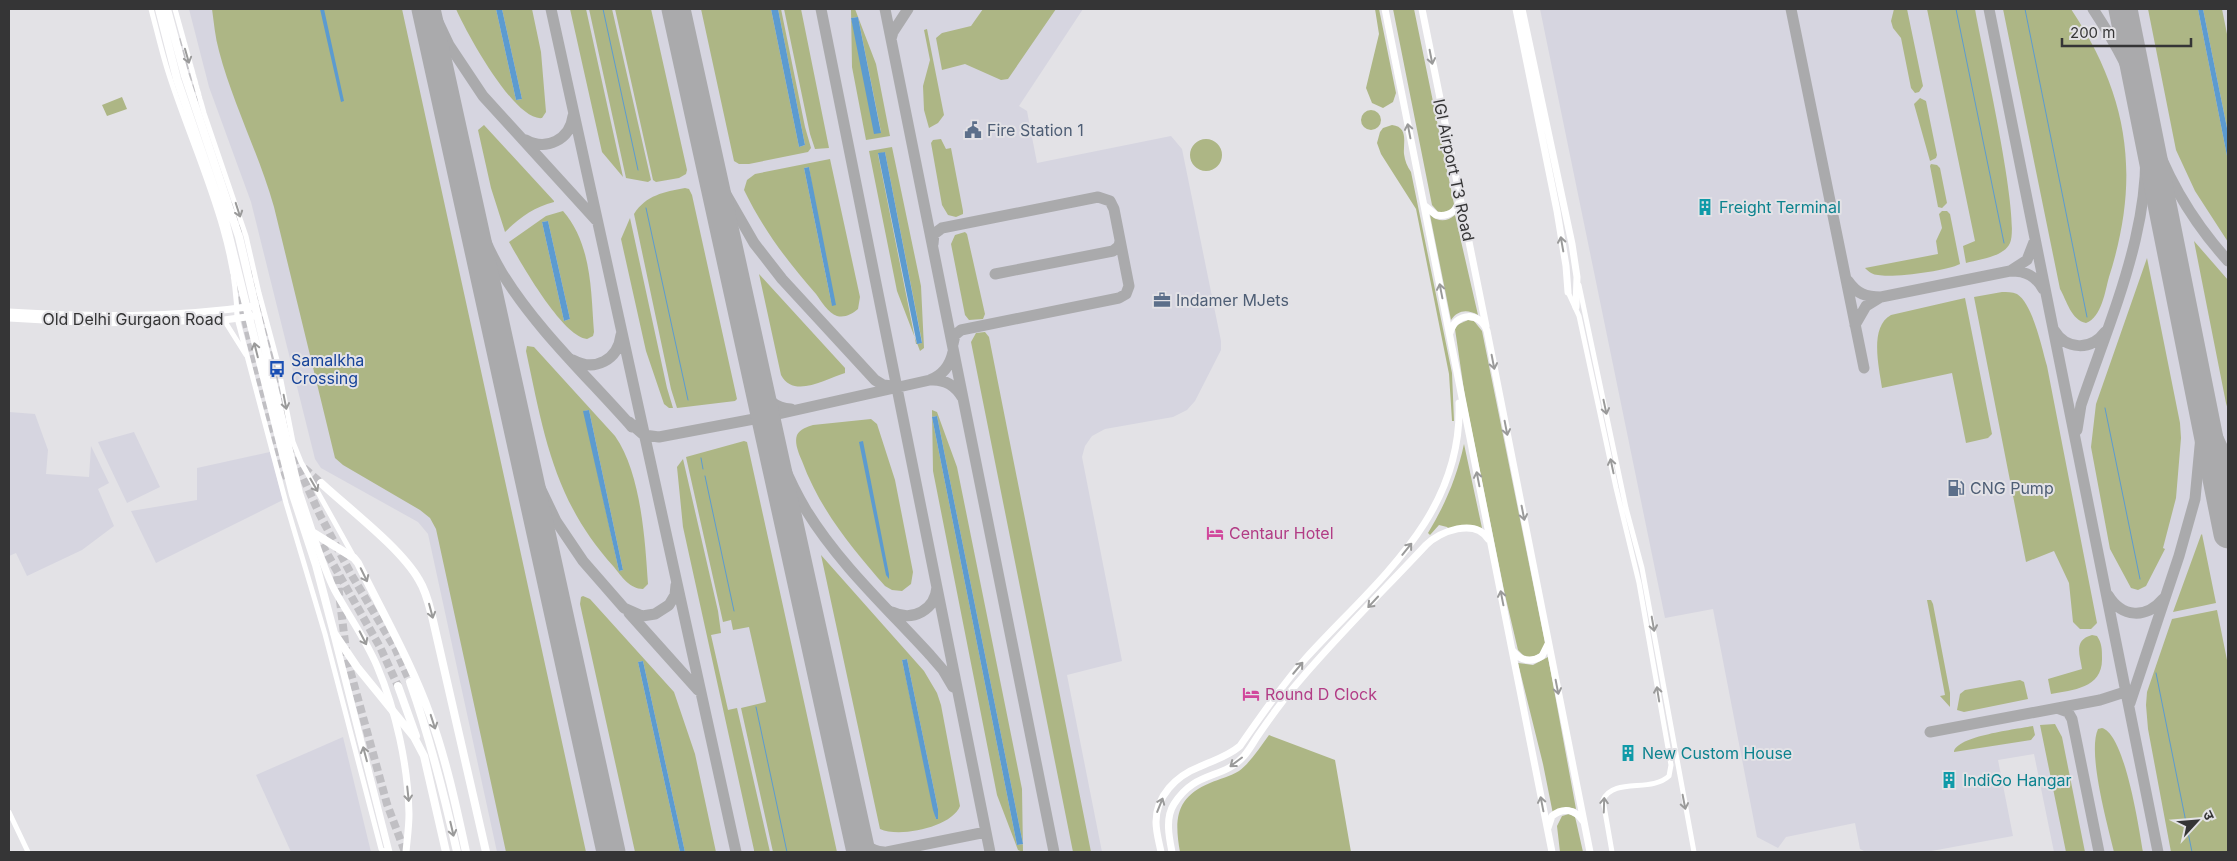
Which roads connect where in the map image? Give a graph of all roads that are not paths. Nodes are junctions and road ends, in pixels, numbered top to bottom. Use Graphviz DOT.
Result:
graph roads {
  1 [pos="151,9"];
  2 [pos="159,9"];
  3 [pos="167,9"];
  4 [pos="175,9"];
  5 [pos="1385,9"];
  6 [pos="1422,9"];
  7 [pos="1516,9"];
  8 [pos="1522,9"];
  9 [pos="1460,194"];
  10 [pos="1423,201"];
  11 [pos="1577,277"];
  12 [pos="1568,292"];
  13 [pos="255,306"];
  14 [pos="246,307"];
  15 [pos="1576,308"];
  16 [pos="237,309"];
  17 [pos="9,312"];
  18 [pos="257,315"];
  19 [pos="248,317"];
  20 [pos="9,318"];
  21 [pos="237,318"];
  22 [pos="72,319"];
  23 [pos="224,320"];
  24 [pos="1487,331"];
  25 [pos="1450,339"];
  26 [pos="252,366"];
  27 [pos="1458,380"];
  28 [pos="321,483"];
  29 [pos="312,532"];
  30 [pos="1491,544"];
  31 [pos="356,561"];
  32 [pos="334,633"];
  33 [pos="1548,639"];
  34 [pos="1511,646"];
  35 [pos="410,682"];
  36 [pos="398,686"];
  37 [pos="351,702"];
  38 [pos="343,705"];
  39 [pos="391,707"];
  40 [pos="424,756"];
  41 [pos="9,812"];
  42 [pos="1585,826"];
  43 [pos="1548,833"];
  44 [pos="28,852"];
  45 [pos="388,852"];
  46 [pos="406,852"];
  47 [pos="446,852"];
  48 [pos="457,852"];
  49 [pos="466,852"];
  50 [pos="486,852"];
  51 [pos="1161,852"];
  52 [pos="1172,852"];
  53 [pos="1552,852"];
  54 [pos="1590,852"];
  55 [pos="1612,852"];
  56 [pos="1694,852"];
  1 -- 16 [label="street"];
  2 -- 14 [label="highway"];
  3 -- 13 [label="highway"];
  4 -- 31 [label="street, one-way"];
  10 -- 5 [label="main road, one-way"];
  6 -- 9 [label="main road, IGI Airport T3 Road, one-way"];
  12 -- 7 [label="main road, one-way"];
  8 -- 11 [label="main road"];
  9 -- 10 [label="main road"];
  9 -- 24 [label="main road, IGI Airport T3 Road"];
  25 -- 10 [label="main road, one-way"];
  11 -- 15 [label="main road"];
  11 -- 56 [label="street, one-way"];
  12 -- 15 [label="street"];
  13 -- 14 [label="main road, Old Delhi Gurgaon Road"];
  13 -- 18 [label="highway"];
  14 -- 16 [label="main road, Old Delhi Gurgaon Road"];
  14 -- 19 [label="highway"];
  55 -- 15 [label="street, one-way"];
  16 -- 21 [label="street"];
  16 -- 22 [label="main road, Old Delhi Gurgaon Road"];
  17 -- 22 [label="main road, Old Delhi Gurgaon Road"];
  18 -- 19 [label="main road, Old Delhi Gurgaon Road"];
  18 -- 29 [label="highway"];
  19 -- 21 [label="main road, Old Delhi Gurgaon Road"];
  32 -- 19 [label="highway, one-way"];
  20 -- 22 [label="main road, Old Delhi Gurgaon Road"];
  21 -- 23 [label="main road, Old Delhi Gurgaon Road"];
  21 -- 26 [label="street"];
  22 -- 23 [label="main road, Old Delhi Gurgaon Road"];
  23 -- 26 [label="street"];
  24 -- 25 [label="main road"];
  24 -- 33 [label="main road, IGI Airport T3 Road, one-way"];
  25 -- 27 [label="main road"];
  26 -- 38 [label="street"];
  30 -- 27 [label="main road, one-way"];
  51 -- 27 [label="main road, one-way"];
  28 -- 50 [label="highway, one-way"];
  29 -- 31 [label="highway"];
  29 -- 39 [label="main road, one-way"];
  34 -- 30 [label="main road, one-way"];
  30 -- 52 [label="main road, one-way"];
  31 -- 49 [label="highway, one-way"];
  32 -- 37 [label="main road"];
  32 -- 39 [label="highway"];
  33 -- 34 [label="main road"];
  33 -- 42 [label="main road, one-way"];
  43 -- 34 [label="main road, one-way"];
  35 -- 48 [label="highway, one-way"];
  36 -- 40 [label="highway"];
  37 -- 38 [label="main road"];
  45 -- 37 [label="main road, one-way"];
  38 -- 45 [label="street"];
  39 -- 40 [label="highway"];
  39 -- 46 [label="main road, one-way"];
  40 -- 47 [label="highway"];
  41 -- 44 [label="street"];
  42 -- 43 [label="main road"];
  42 -- 54 [label="main road"];
  43 -- 53 [label="main road"];
}
